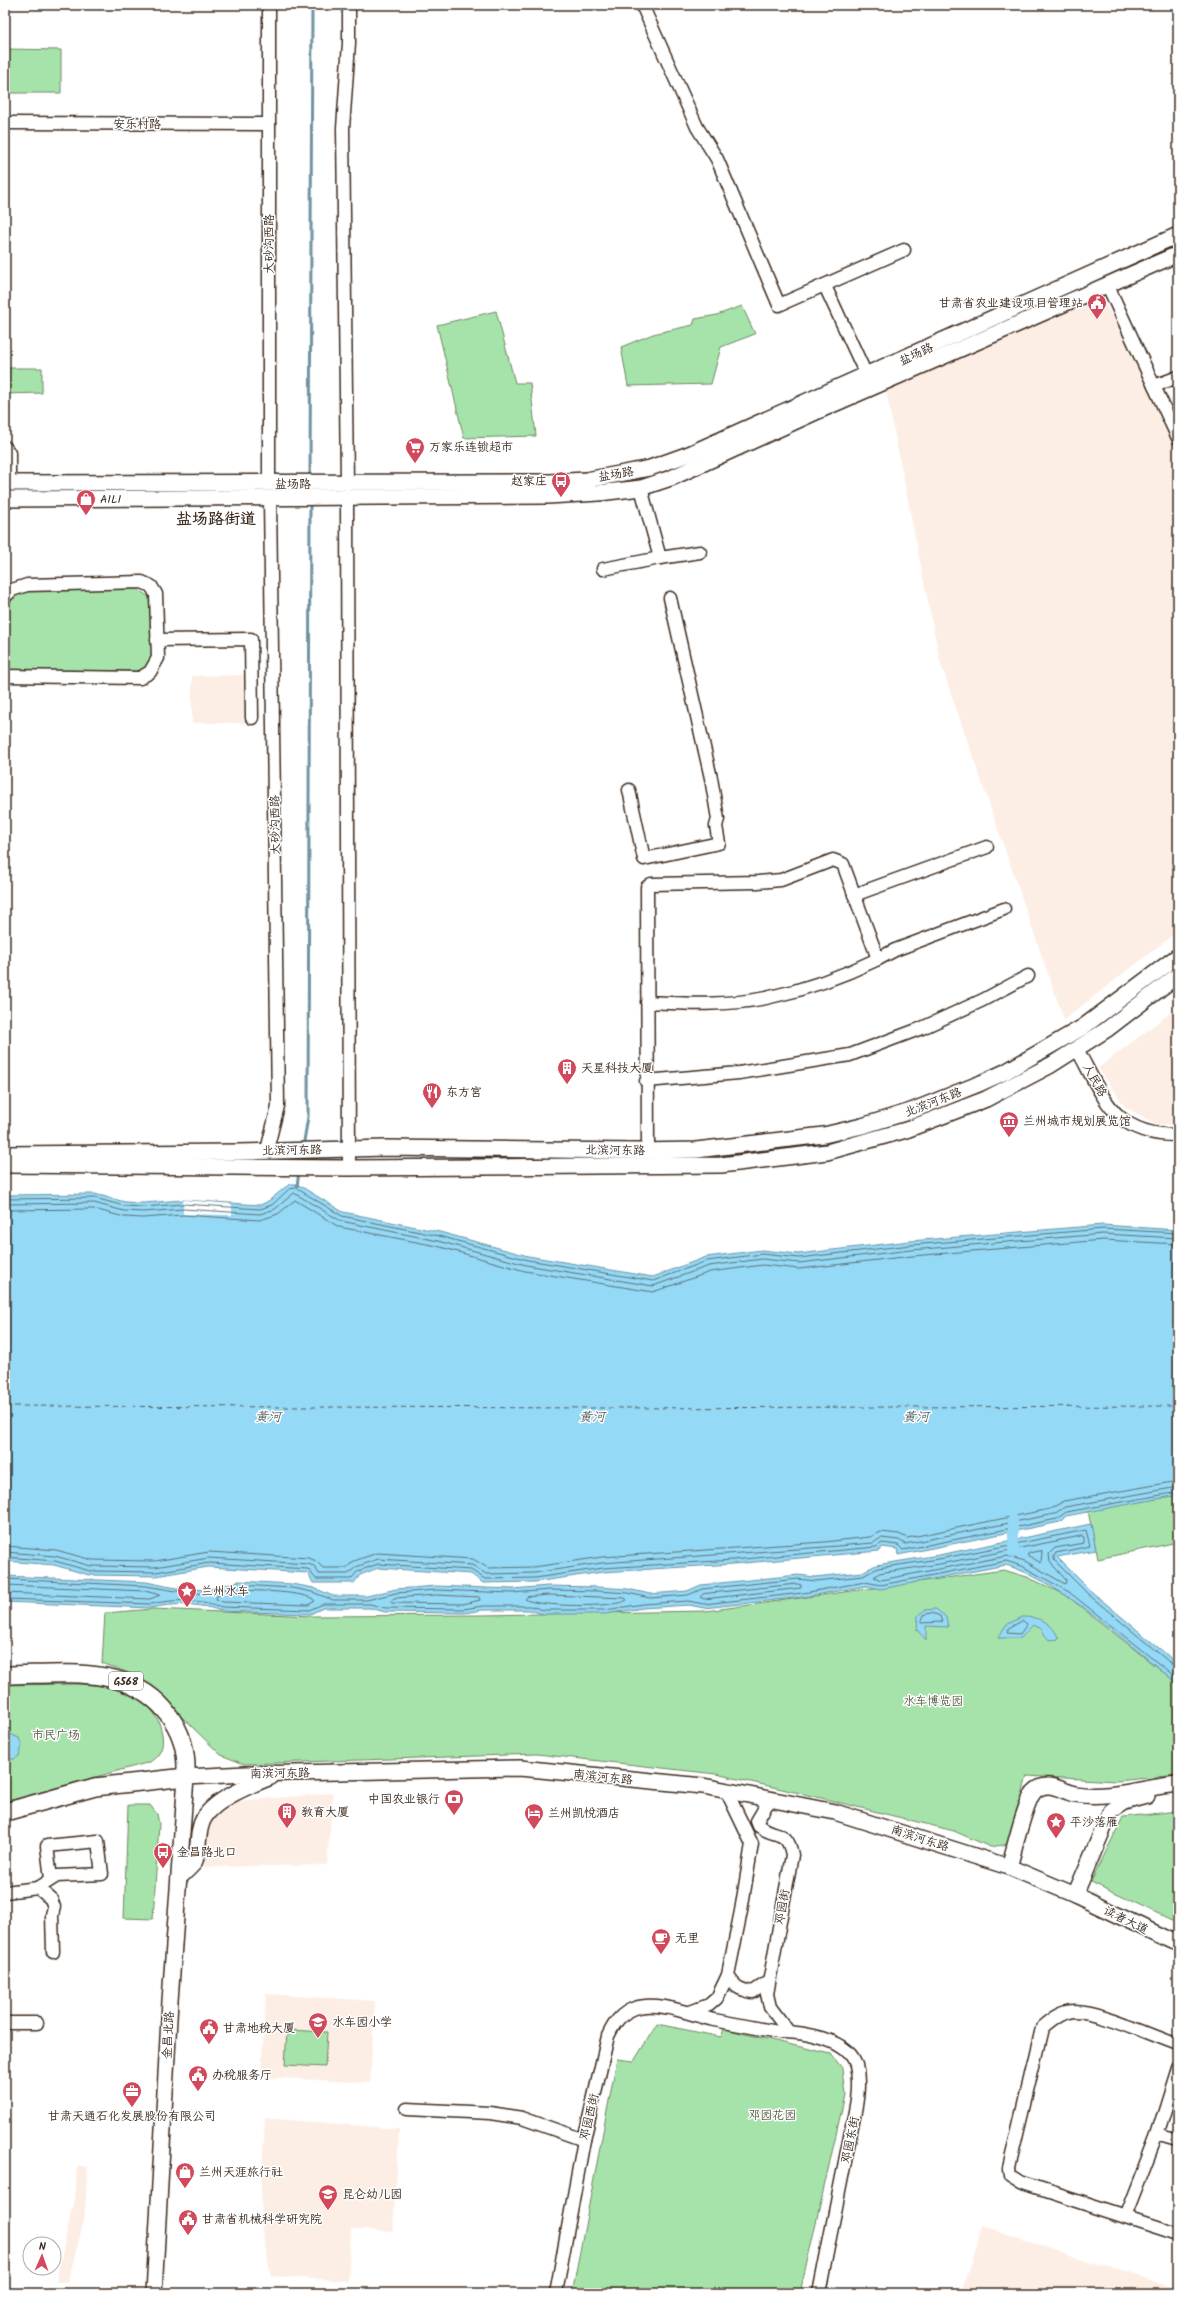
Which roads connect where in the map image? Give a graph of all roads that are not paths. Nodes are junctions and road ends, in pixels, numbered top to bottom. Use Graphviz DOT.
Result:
graph roads {
  1 [pos="269,5"];
  2 [pos="349,5"];
  3 [pos="642,5"];
  4 [pos="5,123"];
  5 [pos="269,124"];
  6 [pos="1178,236"];
  7 [pos="904,250"];
  8 [pos="1178,254"];
  9 [pos="825,286"];
  10 [pos="1108,286"];
  11 [pos="1178,377"];
  12 [pos="870,382"];
  13 [pos="1154,386"];
  14 [pos="1178,438"];
  15 [pos="5,447"];
  16 [pos="7,483"];
  17 [pos="641,488"];
  18 [pos="277,491"];
  19 [pos="347,491"];
  20 [pos="5,499"];
  21 [pos="700,552"];
  22 [pos="660,558"];
  23 [pos="603,569"];
  24 [pos="5,597"];
  25 [pos="670,598"];
  26 [pos="157,640"];
  27 [pos="5,676"];
  28 [pos="252,718"];
  29 [pos="629,790"];
  30 [pos="987,846"];
  31 [pos="854,894"];
  32 [pos="1004,909"];
  33 [pos="1178,956"];
  34 [pos="878,959"];
  35 [pos="1178,975"];
  36 [pos="1028,976"];
  37 [pos="647,1002"];
  38 [pos="1078,1049"];
  39 [pos="646,1081"];
  40 [pos="1178,1135"];
  41 [pos="267,1150"];
  42 [pos="344,1150"];
  43 [pos="648,1151"];
  44 [pos="5,1154"];
  45 [pos="5,1165"];
  46 [pos="344,1168"];
  47 [pos="5,1676"];
  48 [pos="280,1773"];
  49 [pos="186,1777"];
  50 [pos="1178,1784"];
  51 [pos="726,1790"];
  52 [pos="1178,1792"];
  53 [pos="770,1799"];
  54 [pos="5,1812"];
  55 [pos="1009,1867"];
  56 [pos="179,1878"];
  57 [pos="51,1879"];
  58 [pos="38,1888"];
  59 [pos="5,1892"];
  60 [pos="1075,1895"];
  61 [pos="1178,1944"];
  62 [pos="53,1952"];
  63 [pos="728,1975"];
  64 [pos="768,1982"];
  65 [pos="690,2012"];
  66 [pos="5,2023"];
  67 [pos="37,2023"];
  68 [pos="788,2031"];
  69 [pos="1178,2044"];
  70 [pos="1178,2068"];
  71 [pos="407,2109"];
  72 [pos="1158,2135"];
  73 [pos="584,2140"];
  74 [pos="1178,2141"];
  75 [pos="1125,2216"];
  76 [pos="1178,2234"];
  77 [pos="154,2293"];
  78 [pos="556,2293"];
  79 [pos="819,2293"];
  1 -- 5 [label="street, 大砂沟西路"];
  2 -- 19 [label="street"];
  3 -- 9 [label="street"];
  4 -- 5 [label="street, 安乐村路"];
  5 -- 18 [label="street, 大砂沟西路"];
  6 -- 12 [label="main road, 盐场路"];
  7 -- 9 [label="street"];
  8 -- 10 [label="main road, 盐场路"];
  9 -- 12 [label="street"];
  10 -- 12 [label="main road, 盐场路"];
  10 -- 13 [label="street"];
  11 -- 13 [label="street"];
  12 -- 17 [label="main road, 盐场路"];
  12 -- 19 [label="main road, 盐场路"];
  13 -- 14 [label="street"];
  15 -- 16 [label="street"];
  16 -- 18 [label="main road, 盐场路"];
  17 -- 19 [label="main road, 盐场路"];
  17 -- 22 [label="street"];
  18 -- 19 [label="main road, 盐场路"];
  18 -- 20 [label="main road, 盐场路"];
  18 -- 41 [label="street, 大砂沟西路"];
  19 -- 42 [label="street"];
  21 -- 22 [label="street"];
  22 -- 23 [label="street"];
  24 -- 26 [label="street"];
  25 -- 29 [label="street"];
  26 -- 27 [label="street"];
  26 -- 28 [label="street"];
  30 -- 31 [label="street"];
  31 -- 34 [label="street"];
  31 -- 37 [label="street"];
  32 -- 34 [label="street"];
  33 -- 43 [label="main road, 北滨河东路"];
  34 -- 37 [label="street"];
  35 -- 38 [label="main road, 北滨河东路"];
  36 -- 39 [label="street"];
  37 -- 39 [label="street"];
  38 -- 40 [label="street, 人民路"];
  38 -- 46 [label="main road, 北滨河东路"];
  39 -- 43 [label="street"];
  41 -- 42 [label="main road, 北滨河东路"];
  41 -- 44 [label="main road, 北滨河东路"];
  42 -- 43 [label="main road, 北滨河东路"];
  42 -- 46 [label="street"];
  45 -- 46 [label="main road, 北滨河东路"];
  47 -- 49 [label="highway, G568"];
  48 -- 49 [label="main road, 南滨河东路"];
  48 -- 51 [label="main road, 南滨河东路"];
  48 -- 56 [label="main road"];
  49 -- 54 [label="highway, 南滨河东路"];
  49 -- 56 [label="main road, 金昌北路"];
  50 -- 55 [label="main road"];
  51 -- 53 [label="main road, 南滨河东路"];
  51 -- 63 [label="street"];
  52 -- 60 [label="main road"];
  53 -- 55 [label="main road, 南滨河东路"];
  53 -- 64 [label="street, 邓园街"];
  55 -- 60 [label="main road, 南滨河东路"];
  56 -- 77 [label="main road, 金昌北路"];
  57 -- 57 [label="street"];
  57 -- 58 [label="street"];
  58 -- 59 [label="street"];
  58 -- 62 [label="street"];
  60 -- 61 [label="main road, 读者大道"];
  63 -- 64 [label="street"];
  63 -- 65 [label="street"];
  64 -- 68 [label="street, 邓园街"];
  65 -- 68 [label="street, 邓园东街"];
  65 -- 73 [label="street, 邓园西街"];
  66 -- 67 [label="street"];
  68 -- 79 [label="street, 邓园东街"];
  69 -- 75 [label="street"];
  70 -- 72 [label="street"];
  71 -- 73 [label="street"];
  72 -- 74 [label="street"];
  72 -- 75 [label="street"];
  73 -- 78 [label="street, 邓园西街"];
  75 -- 76 [label="street"];
}
